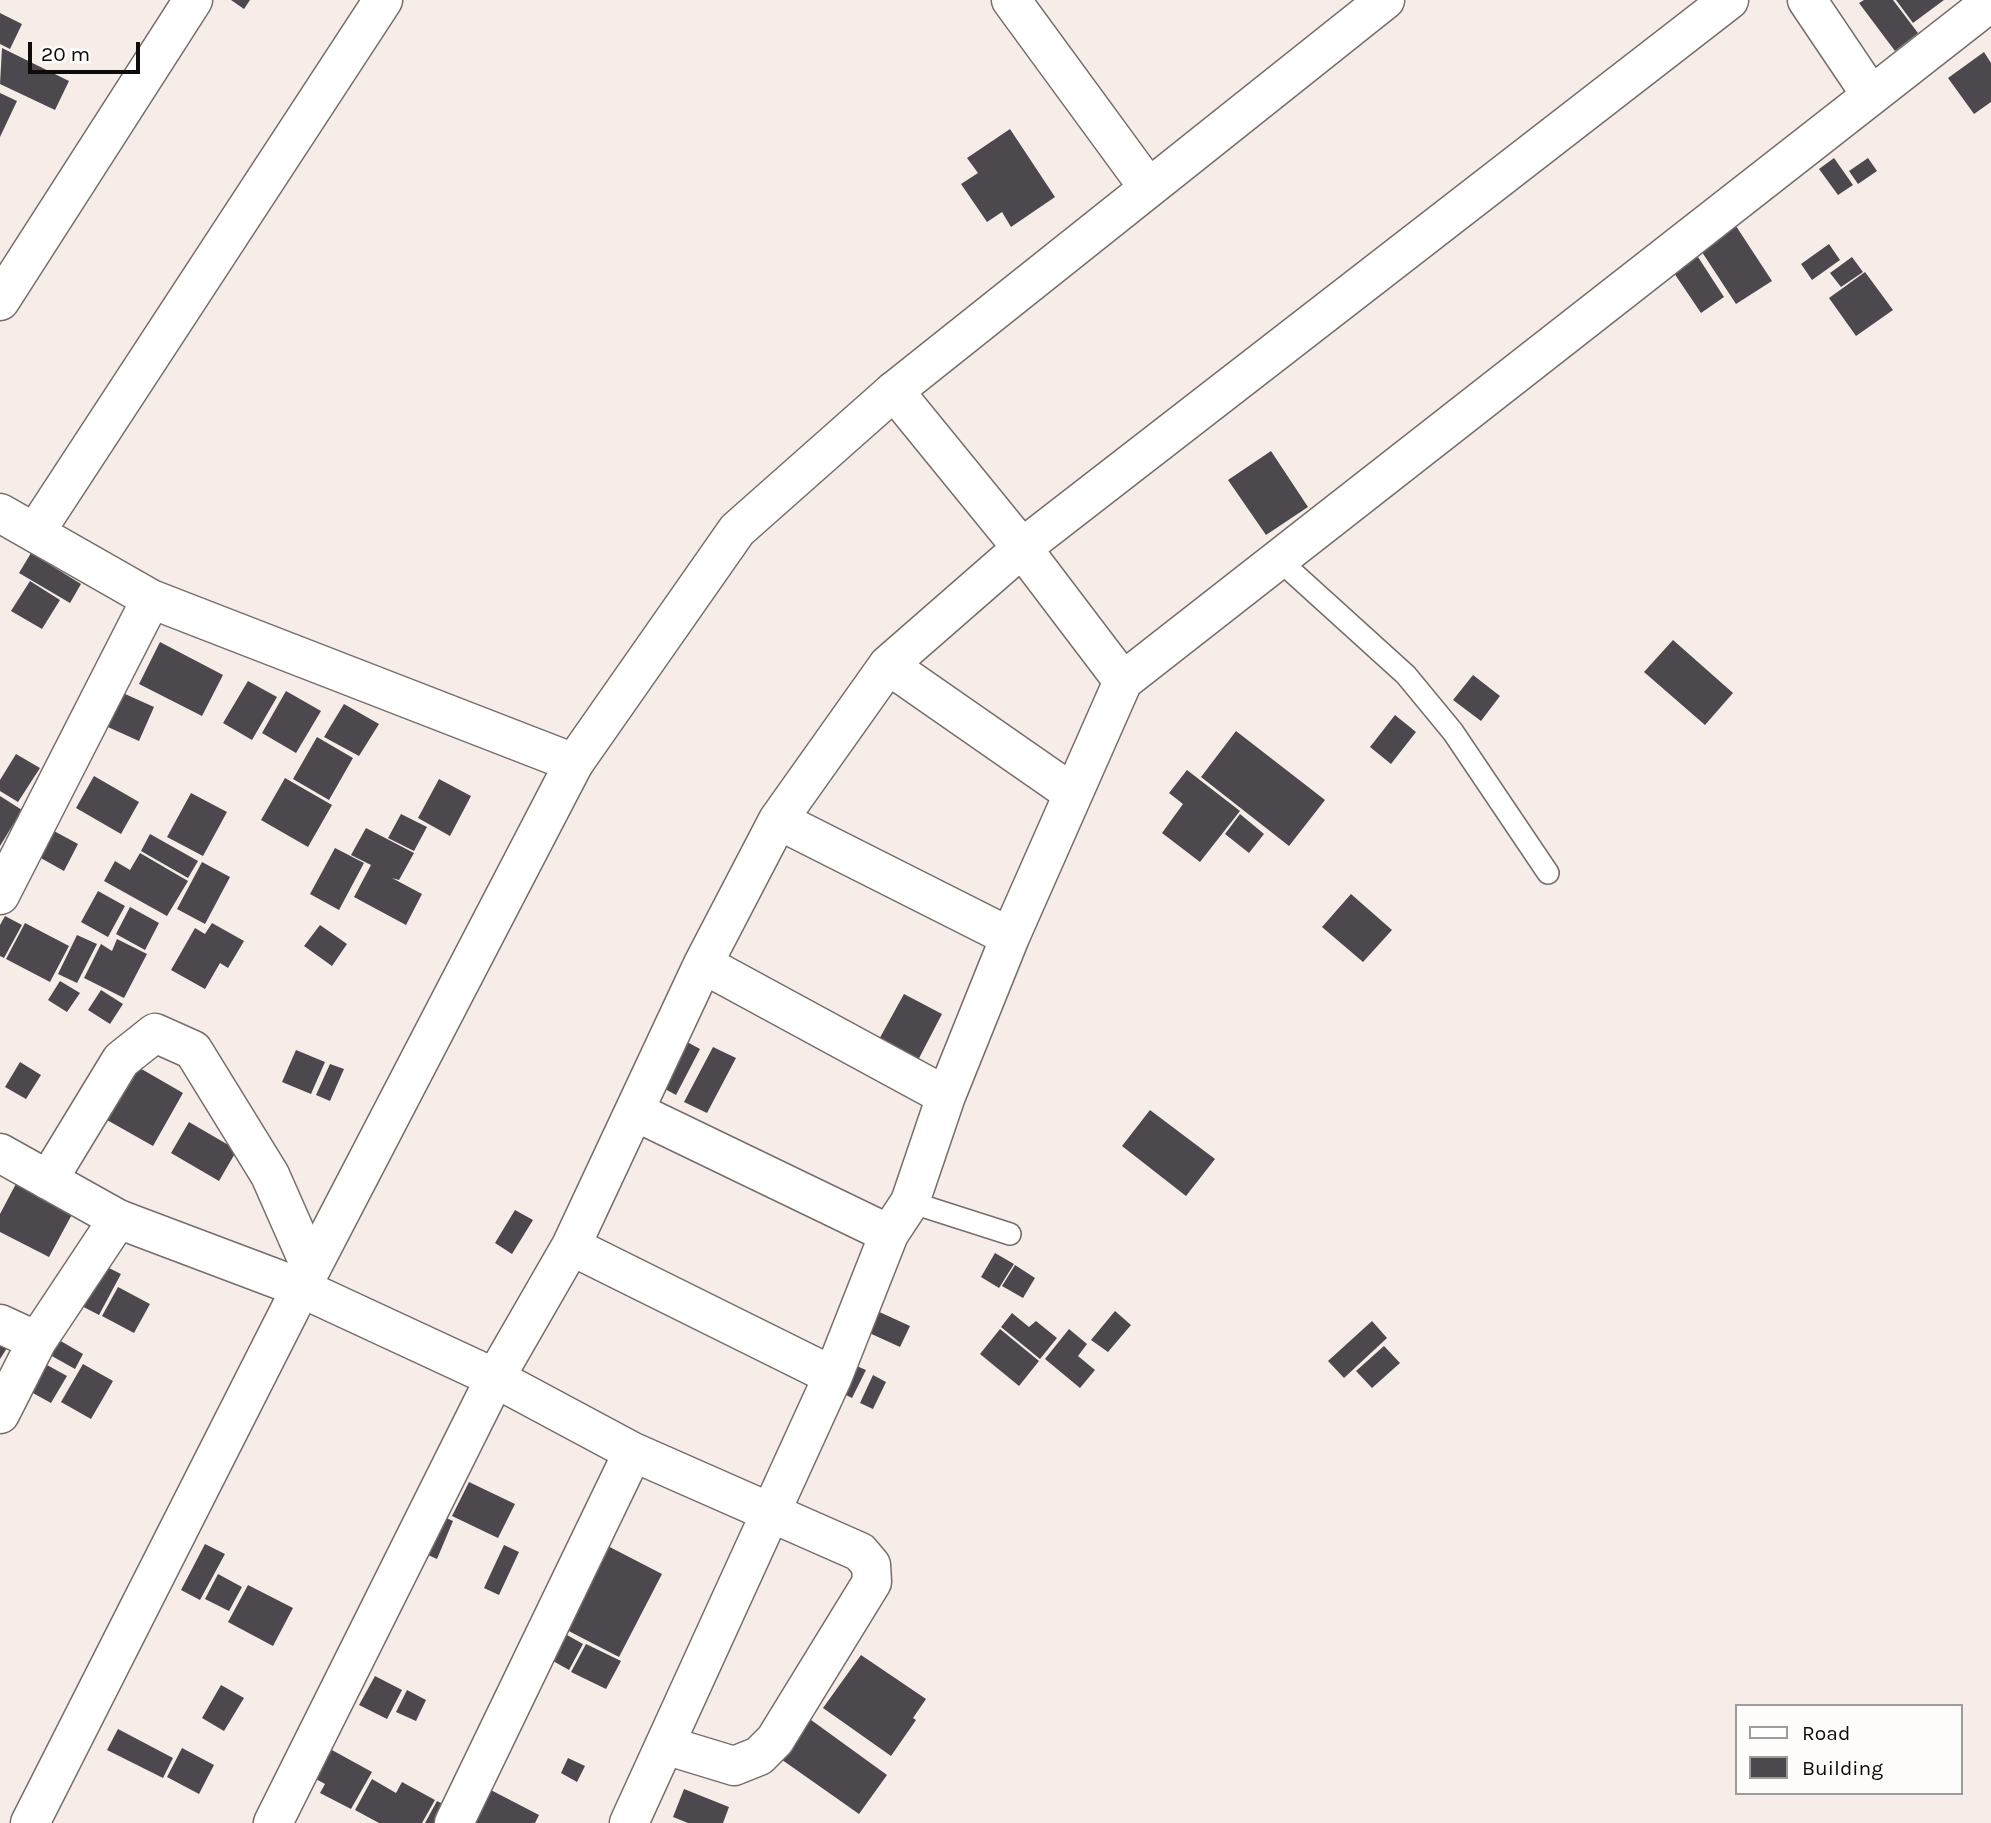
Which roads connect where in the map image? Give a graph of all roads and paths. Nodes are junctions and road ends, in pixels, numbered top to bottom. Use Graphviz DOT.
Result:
graph roads {
  1 [pos="193,0"];
  2 [pos="383,0"];
  3 [pos="1385,0"];
  4 [pos="1729,0"];
  5 [pos="1807,0"];
  6 [pos="1991,2"];
  7 [pos="1021,3"];
  8 [pos="1871,95"];
  9 [pos="1148,187"];
  10 [pos="0,301"];
  11 [pos="894,391"];
  12 [pos="0,513"];
  13 [pos="36,531"];
  14 [pos="1022,548"];
  15 [pos="1278,559"];
  16 [pos="151,599"];
  17 [pos="888,664"];
  18 [pos="1123,681"];
  19 [pos="574,763"];
  20 [pos="1072,793"];
  21 [pos="778,820"];
  22 [pos="1548,873"];
  23 [pos="0,895"];
  24 [pos="1010,937"];
  25 [pos="703,964"];
  26 [pos="946,1096"];
  27 [pos="636,1112"];
  28 [pos="0,1153"];
  29 [pos="48,1180"];
  30 [pos="910,1202"];
  31 [pos="118,1219"];
  32 [pos="890,1234"];
  33 [pos="1010,1234"];
  34 [pos="571,1246"];
  35 [pos="306,1278"];
  36 [pos="0,1325"];
  37 [pos="37,1341"];
  38 [pos="833,1376"];
  39 [pos="495,1378"];
  40 [pos="0,1414"];
  41 [pos="633,1452"];
  42 [pos="769,1513"];
  43 [pos="665,1745"];
  44 [pos="30,1823"];
  45 [pos="273,1823"];
  46 [pos="454,1823"];
  47 [pos="629,1823"];
  1 -- 10 [label="street"];
  2 -- 13 [label="street"];
  3 -- 9 [label="street"];
  4 -- 14 [label="street"];
  5 -- 8 [label="street"];
  6 -- 8 [label="street"];
  7 -- 9 [label="street"];
  8 -- 15 [label="street"];
  9 -- 11 [label="street"];
  11 -- 14 [label="street"];
  11 -- 19 [label="street"];
  12 -- 13 [label="street"];
  13 -- 16 [label="street"];
  14 -- 17 [label="street"];
  14 -- 18 [label="street"];
  15 -- 18 [label="street"];
  15 -- 22 [label="lane"];
  16 -- 19 [label="street"];
  16 -- 23 [label="street"];
  17 -- 20 [label="street"];
  17 -- 21 [label="street"];
  18 -- 20 [label="street"];
  19 -- 35 [label="street"];
  20 -- 24 [label="street"];
  21 -- 24 [label="street"];
  21 -- 25 [label="street"];
  24 -- 26 [label="street"];
  25 -- 26 [label="street"];
  25 -- 27 [label="street"];
  26 -- 30 [label="street"];
  27 -- 32 [label="street"];
  27 -- 34 [label="street"];
  28 -- 29 [label="street"];
  29 -- 31 [label="street"];
  29 -- 35 [label="street"];
  30 -- 32 [label="street"];
  30 -- 33 [label="lane"];
  31 -- 35 [label="street"];
  31 -- 37 [label="street"];
  32 -- 38 [label="street"];
  34 -- 38 [label="street"];
  34 -- 39 [label="street"];
  35 -- 39 [label="street"];
  35 -- 44 [label="street"];
  36 -- 37 [label="street"];
  37 -- 40 [label="street"];
  38 -- 42 [label="street"];
  39 -- 41 [label="street"];
  39 -- 45 [label="street"];
  41 -- 42 [label="street"];
  41 -- 46 [label="street"];
  42 -- 43 [label="street"];
  42 -- 43 [label="street"];
  43 -- 47 [label="street"];
}
